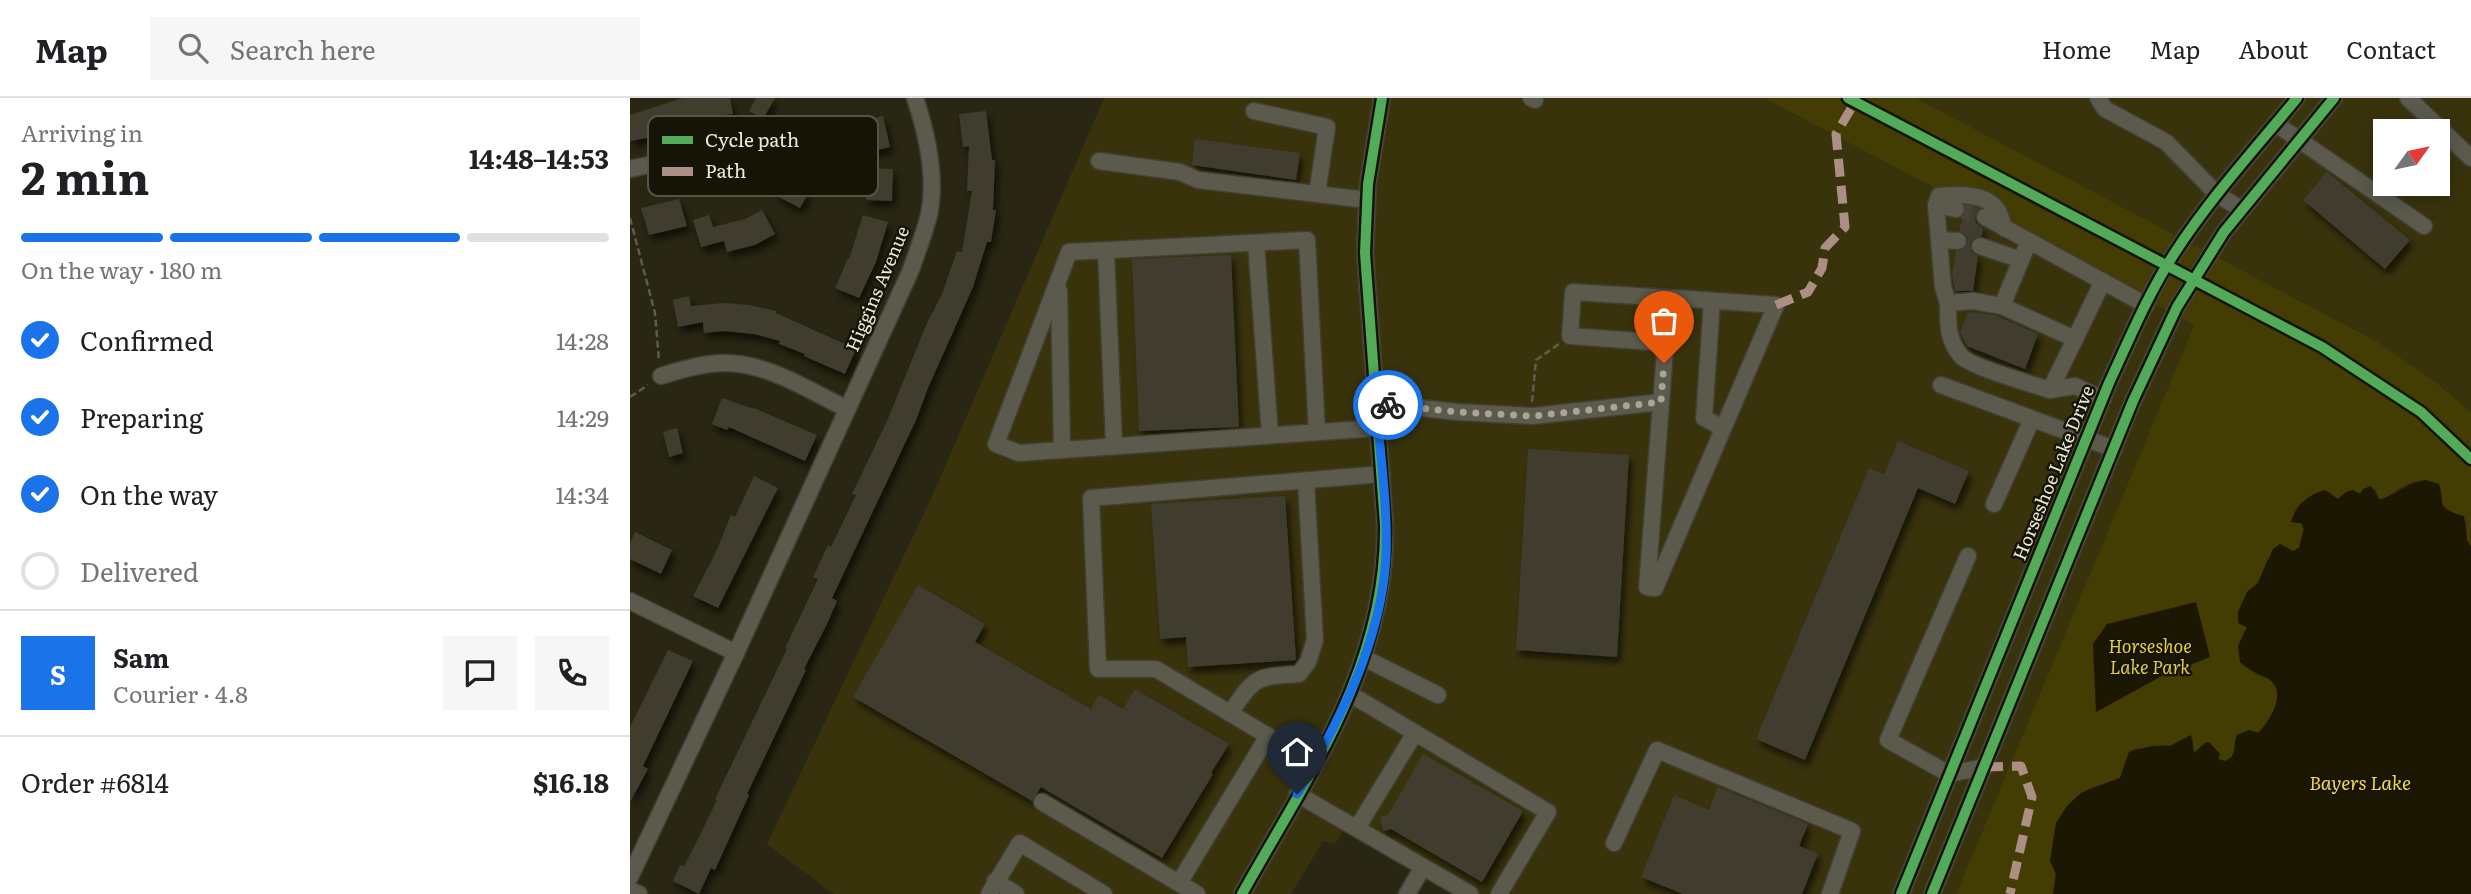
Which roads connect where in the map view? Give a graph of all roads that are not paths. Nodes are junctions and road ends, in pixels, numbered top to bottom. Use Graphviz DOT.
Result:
graph roads {
  1 [pos="915,98"];
  2 [pos="1382,98"];
  3 [pos="2098,98"];
  4 [pos="2334,98"];
  5 [pos="2407,98"];
  6 [pos="2292,100"];
  7 [pos="1254,111"];
  8 [pos="2276,124"];
  9 [pos="2301,139"];
  10 [pos="2471,158"];
  11 [pos="1099,161"];
  12 [pos="648,165"];
  13 [pos="630,169"];
  14 [pos="1317,194"];
  15 [pos="2217,194"];
  16 [pos="1367,200"];
  17 [pos="1936,205"];
  18 [pos="1956,209"];
  19 [pos="2242,210"];
  20 [pos="1984,217"];
  21 [pos="2424,226"];
  22 [pos="2004,228"];
  23 [pos="1939,240"];
  24 [pos="1958,241"];
  25 [pos="2029,241"];
  26 [pos="1256,243"];
  27 [pos="1980,246"];
  28 [pos="1106,251"];
  29 [pos="2021,260"];
  30 [pos="1059,280"];
  31 [pos="2103,281"];
  32 [pos="1669,298"];
  33 [pos="1712,300"];
  34 [pos="1948,303"];
  35 [pos="2147,305"];
  36 [pos="2002,306"];
  37 [pos="2075,339"];
  38 [pos="1665,343"];
  39 [pos="661,376"];
  40 [pos="1941,385"];
  41 [pos="2050,390"];
  42 [pos="2103,399"];
  43 [pos="1661,402"];
  44 [pos="1376,403"];
  45 [pos="847,409"];
  46 [pos="2032,419"];
  47 [pos="1378,428"];
  48 [pos="1723,428"];
  49 [pos="1317,432"];
  50 [pos="1270,435"];
  51 [pos="2088,439"];
  52 [pos="1114,445"];
  53 [pos="1062,449"];
  54 [pos="2114,449"];
  55 [pos="1382,474"];
  56 [pos="1306,481"];
  57 [pos="1994,504"];
  58 [pos="1968,556"];
  59 [pos="630,601"];
  60 [pos="736,653"];
  61 [pos="1364,658"];
  62 [pos="1350,695"];
  63 [pos="1438,695"];
  64 [pos="1230,713"];
  65 [pos="1415,733"];
  66 [pos="1268,736"];
  67 [pos="1315,764"];
  68 [pos="1985,767"];
  69 [pos="1949,774"];
  70 [pos="1297,794"];
  71 [pos="1042,802"];
  72 [pos="1357,828"];
  73 [pos="1614,843"];
  74 [pos="1423,867"];
  75 [pos="630,877"];
  76 [pos="1179,883"];
  77 [pos="992,888"];
  78 [pos="630,890"];
  79 [pos="639,894"];
  80 [pos="1016,894"];
  81 [pos="1104,894"];
  82 [pos="1198,894"];
  83 [pos="1241,894"];
  84 [pos="1407,894"];
  85 [pos="1470,894"];
  86 [pos="1499,894"];
  87 [pos="1829,894"];
  88 [pos="1901,894"];
  89 [pos="1933,894"];
  1 -- 45 [label="street, Higgins Avenue"];
  2 -- 16 [label="street"];
  3 -- 15 [label="street"];
  4 -- 9 [label="street"];
  5 -- 10 [label="street"];
  6 -- 8 [label="street, Horseshoe Lake Drive"];
  7 -- 14 [label="street"];
  8 -- 9 [label="street"];
  8 -- 15 [label="street, Horseshoe Lake Drive"];
  9 -- 19 [label="street"];
  9 -- 21 [label="street"];
  11 -- 14 [label="street"];
  12 -- 13 [label="street"];
  14 -- 16 [label="street"];
  15 -- 19 [label="street"];
  15 -- 35 [label="street, Horseshoe Lake Drive"];
  16 -- 44 [label="street"];
  17 -- 18 [label="street"];
  17 -- 22 [label="street"];
  17 -- 23 [label="street"];
  19 -- 54 [label="street"];
  20 -- 22 [label="street"];
  22 -- 25 [label="street"];
  23 -- 24 [label="street"];
  23 -- 34 [label="street"];
  25 -- 29 [label="street"];
  25 -- 31 [label="street"];
  26 -- 28 [label="street"];
  26 -- 49 [label="street"];
  26 -- 50 [label="street"];
  27 -- 29 [label="street"];
  28 -- 30 [label="street"];
  28 -- 52 [label="street"];
  29 -- 36 [label="street"];
  30 -- 53 [label="street"];
  30 -- 53 [label="street"];
  31 -- 35 [label="street"];
  31 -- 37 [label="street"];
  32 -- 33 [label="street"];
  32 -- 38 [label="street"];
  32 -- 38 [label="street"];
  33 -- 48 [label="street"];
  33 -- 48 [label="street"];
  34 -- 36 [label="street"];
  34 -- 41 [label="street"];
  35 -- 42 [label="street, Horseshoe Lake Drive"];
  36 -- 37 [label="street"];
  37 -- 41 [label="street"];
  38 -- 43 [label="street"];
  39 -- 45 [label="street"];
  40 -- 46 [label="street"];
  41 -- 42 [label="street"];
  42 -- 51 [label="street, Horseshoe Lake Drive"];
  43 -- 44 [label="street"];
  43 -- 48 [label="street"];
  44 -- 47 [label="street"];
  45 -- 60 [label="street, Higgins Avenue"];
  46 -- 51 [label="street"];
  46 -- 57 [label="street"];
  47 -- 49 [label="street"];
  47 -- 55 [label="street"];
  49 -- 50 [label="street"];
  50 -- 52 [label="street"];
  51 -- 54 [label="street"];
  51 -- 69 [label="street, Horseshoe Lake Drive"];
  52 -- 53 [label="street"];
  54 -- 68 [label="street"];
  55 -- 56 [label="street"];
  55 -- 61 [label="street"];
  56 -- 64 [label="street"];
  56 -- 64 [label="street"];
  58 -- 69 [label="street"];
  59 -- 60 [label="street"];
  60 -- 75 [label="street"];
  61 -- 62 [label="street"];
  61 -- 63 [label="street"];
  62 -- 65 [label="street"];
  62 -- 67 [label="street"];
  64 -- 66 [label="street"];
  65 -- 72 [label="street"];
  65 -- 86 [label="street"];
  66 -- 67 [label="street"];
  66 -- 76 [label="street"];
  67 -- 70 [label="street"];
  68 -- 69 [label="street"];
  68 -- 89 [label="street"];
  69 -- 88 [label="street, Horseshoe Lake Drive"];
  70 -- 72 [label="street"];
  70 -- 83 [label="street"];
  71 -- 76 [label="street"];
  72 -- 74 [label="street"];
  73 -- 87 [label="street"];
  74 -- 84 [label="street"];
  74 -- 85 [label="street"];
  76 -- 82 [label="street"];
  77 -- 80 [label="street"];
  77 -- 81 [label="street"];
  78 -- 79 [label="street"];
}
